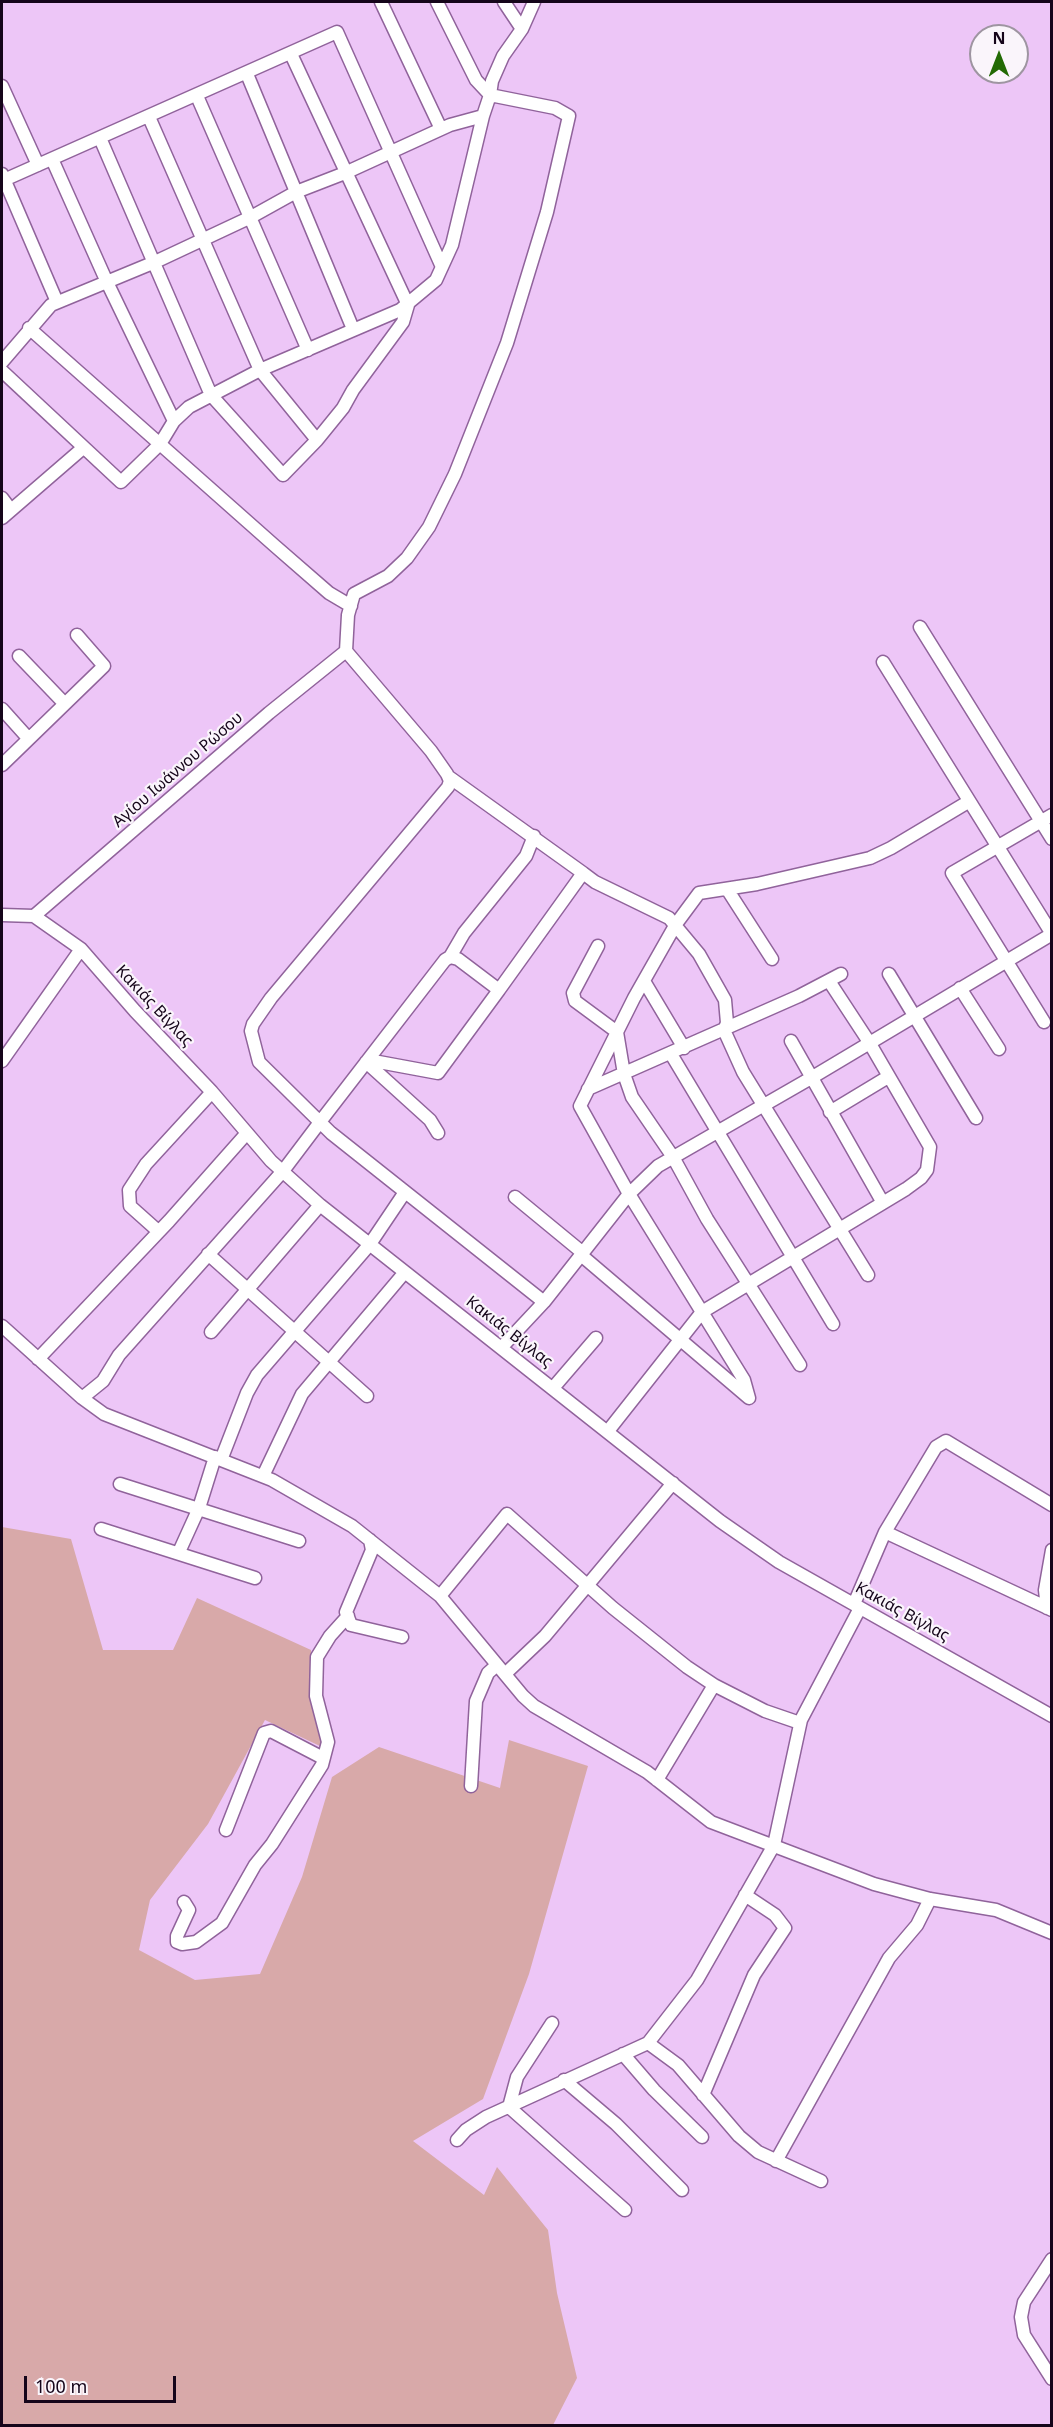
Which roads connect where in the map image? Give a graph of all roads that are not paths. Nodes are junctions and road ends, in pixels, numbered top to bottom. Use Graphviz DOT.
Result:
graph roads {
  1 [pos="381,2"];
  2 [pos="437,2"];
  3 [pos="504,2"];
  4 [pos="534,2"];
  5 [pos="522,29"];
  6 [pos="291,54"];
  7 [pos="247,74"];
  8 [pos="2,86"];
  9 [pos="490,95"];
  10 [pos="198,96"];
  11 [pos="483,116"];
  12 [pos="149,117"];
  13 [pos="441,129"];
  14 [pos="100,138"];
  15 [pos="392,152"];
  16 [pos="52,159"];
  17 [pos="38,165"];
  18 [pos="345,173"];
  19 [pos="3,177"];
  20 [pos="296,192"];
  21 [pos="250,217"];
  22 [pos="202,239"];
  23 [pos="155,262"];
  24 [pos="442,267"];
  25 [pos="106,280"];
  26 [pos="57,302"];
  27 [pos="408,305"];
  28 [pos="28,328"];
  29 [pos="353,329"];
  30 [pos="308,350"];
  31 [pos="2,362"];
  32 [pos="260,370"];
  33 [pos="2,371"];
  34 [pos="211,395"];
  35 [pos="174,421"];
  36 [pos="317,440"];
  37 [pos="160,444"];
  38 [pos="83,448"];
  39 [pos="2,498"];
  40 [pos="6,514"];
  41 [pos="351,606"];
  42 [pos="920,627"];
  43 [pos="77,635"];
  44 [pos="346,651"];
  45 [pos="19,656"];
  46 [pos="882,662"];
  47 [pos="64,703"];
  48 [pos="2,709"];
  49 [pos="28,738"];
  50 [pos="2,765"];
  51 [pos="448,777"];
  52 [pos="968,802"];
  53 [pos="1046,818"];
  54 [pos="534,836"];
  55 [pos="1052,839"];
  56 [pos="997,846"];
  57 [pos="583,873"];
  58 [pos="727,889"];
  59 [pos="2,915"];
  60 [pos="34,916"];
  61 [pos="676,924"];
  62 [pos="1051,934"];
  63 [pos="598,946"];
  64 [pos="81,950"];
  65 [pos="450,957"];
  66 [pos="772,959"];
  67 [pos="1005,962"];
  68 [pos="841,974"];
  69 [pos="889,974"];
  70 [pos="644,981"];
  71 [pos="829,981"];
  72 [pos="960,988"];
  73 [pos="499,990"];
  74 [pos="914,1016"];
  75 [pos="1044,1022"];
  76 [pos="724,1030"];
  77 [pos="617,1032"];
  78 [pos="791,1041"];
  79 [pos="869,1042"];
  80 [pos="684,1048"];
  81 [pos="999,1049"];
  82 [pos="671,1054"];
  83 [pos="2,1061"];
  84 [pos="367,1061"];
  85 [pos="624,1074"];
  86 [pos="888,1077"];
  87 [pos="811,1078"];
  88 [pos="588,1089"];
  89 [pos="212,1092"];
  90 [pos="764,1105"];
  91 [pos="830,1113"];
  92 [pos="976,1118"];
  93 [pos="320,1122"];
  94 [pos="718,1131"];
  95 [pos="247,1132"];
  96 [pos="438,1133"];
  97 [pos="673,1157"];
  98 [pos="282,1171"];
  99 [pos="405,1192"];
  100 [pos="629,1194"];
  101 [pos="515,1197"];
  102 [pos="883,1203"];
  103 [pos="320,1205"];
  104 [pos="839,1229"];
  105 [pos="158,1232"];
  106 [pos="370,1244"];
  107 [pos="208,1254"];
  108 [pos="582,1254"];
  109 [pos="793,1257"];
  110 [pos="405,1272"];
  111 [pos="868,1275"];
  112 [pos="748,1284"];
  113 [pos="249,1290"];
  114 [pos="544,1302"];
  115 [pos="702,1312"];
  116 [pos="833,1324"];
  117 [pos="2,1326"];
  118 [pos="211,1332"];
  119 [pos="294,1333"];
  120 [pos="596,1338"];
  121 [pos="682,1338"];
  122 [pos="501,1348"];
  123 [pos="38,1359"];
  124 [pos="328,1363"];
  125 [pos="800,1365"];
  126 [pos="554,1388"];
  127 [pos="367,1396"];
  128 [pos="82,1398"];
  129 [pos="608,1431"];
  130 [pos="218,1458"];
  131 [pos="263,1476"];
  132 [pos="673,1483"];
  133 [pos="120,1484"];
  134 [pos="1052,1505"];
  135 [pos="199,1508"];
  136 [pos="101,1529"];
  137 [pos="885,1532"];
  138 [pos="370,1540"];
  139 [pos="299,1541"];
  140 [pos="1052,1550"];
  141 [pos="178,1552"];
  142 [pos="255,1578"];
  143 [pos="588,1585"];
  144 [pos="440,1596"];
  145 [pos="857,1606"];
  146 [pos="1049,1609"];
  147 [pos="348,1616"];
  148 [pos="402,1637"];
  149 [pos="501,1670"];
  150 [pos="714,1685"];
  151 [pos="1052,1716"];
  152 [pos="800,1723"];
  153 [pos="323,1758"];
  154 [pos="657,1780"];
  155 [pos="471,1785"];
  156 [pos="226,1830"];
  157 [pos="774,1845"];
  158 [pos="745,1895"];
  159 [pos="930,1899"];
  160 [pos="184,1902"];
  161 [pos="1052,1933"];
  162 [pos="552,2023"];
  163 [pos="648,2043"];
  164 [pos="623,2054"];
  165 [pos="564,2080"];
  166 [pos="703,2095"];
  167 [pos="509,2107"];
  168 [pos="702,2137"];
  169 [pos="457,2140"];
  170 [pos="776,2162"];
  171 [pos="821,2181"];
  172 [pos="682,2190"];
  173 [pos="625,2210"];
  174 [pos="1052,2259"];
  175 [pos="1052,2379"];
  1 -- 13 [label="street"];
  2 -- 9 [label="street"];
  3 -- 5 [label="street"];
  4 -- 5 [label="street"];
  5 -- 9 [label="street"];
  6 -- 7 [label="street"];
  6 -- 15 [label="street"];
  6 -- 18 [label="street"];
  7 -- 10 [label="street"];
  7 -- 20 [label="street"];
  8 -- 17 [label="street"];
  9 -- 11 [label="street"];
  9 -- 41 [label="street"];
  10 -- 12 [label="street"];
  10 -- 21 [label="street"];
  11 -- 13 [label="street"];
  11 -- 24 [label="street"];
  12 -- 14 [label="street"];
  12 -- 22 [label="street"];
  13 -- 15 [label="street"];
  14 -- 16 [label="street"];
  14 -- 23 [label="street"];
  15 -- 18 [label="street"];
  15 -- 24 [label="street"];
  16 -- 17 [label="street"];
  16 -- 25 [label="street"];
  17 -- 19 [label="street"];
  18 -- 20 [label="street"];
  18 -- 27 [label="street"];
  19 -- 26 [label="street"];
  20 -- 21 [label="street"];
  20 -- 29 [label="street"];
  21 -- 22 [label="street"];
  21 -- 30 [label="street"];
  22 -- 23 [label="street"];
  22 -- 32 [label="street"];
  23 -- 25 [label="street"];
  23 -- 34 [label="street"];
  24 -- 27 [label="street"];
  25 -- 26 [label="street"];
  25 -- 35 [label="street"];
  26 -- 28 [label="street"];
  27 -- 29 [label="street"];
  27 -- 36 [label="street"];
  28 -- 31 [label="street"];
  28 -- 37 [label="street"];
  29 -- 30 [label="street"];
  30 -- 32 [label="street"];
  32 -- 34 [label="street"];
  32 -- 36 [label="street"];
  33 -- 38 [label="street"];
  34 -- 35 [label="street"];
  34 -- 36 [label="street"];
  35 -- 37 [label="street"];
  37 -- 38 [label="street"];
  37 -- 41 [label="street"];
  38 -- 40 [label="street"];
  39 -- 40 [label="street"];
  41 -- 44 [label="street"];
  42 -- 53 [label="street"];
  43 -- 47 [label="street"];
  44 -- 51 [label="street"];
  44 -- 60 [label="street, Αγίου Ιωάννου Ρώσου"];
  45 -- 47 [label="street"];
  46 -- 52 [label="street"];
  47 -- 49 [label="street"];
  48 -- 49 [label="street"];
  49 -- 50 [label="street"];
  51 -- 54 [label="street"];
  51 -- 93 [label="street"];
  52 -- 56 [label="street"];
  52 -- 58 [label="street"];
  53 -- 55 [label="street"];
  53 -- 56 [label="street"];
  54 -- 57 [label="street"];
  54 -- 65 [label="street"];
  56 -- 62 [label="street"];
  56 -- 67 [label="street"];
  57 -- 61 [label="street"];
  57 -- 73 [label="street"];
  58 -- 61 [label="street"];
  58 -- 66 [label="street"];
  59 -- 60 [label="street"];
  60 -- 64 [label="street, Κακιάς Βίγλας"];
  61 -- 70 [label="street"];
  61 -- 76 [label="street"];
  62 -- 67 [label="street"];
  63 -- 77 [label="street"];
  64 -- 83 [label="street"];
  64 -- 89 [label="street, Κακιάς Βίγλας"];
  65 -- 73 [label="street"];
  65 -- 84 [label="street"];
  67 -- 72 [label="street"];
  67 -- 75 [label="street"];
  68 -- 71 [label="street"];
  69 -- 74 [label="street"];
  70 -- 77 [label="street"];
  70 -- 80 [label="street"];
  71 -- 76 [label="street"];
  71 -- 79 [label="street"];
  72 -- 74 [label="street"];
  72 -- 81 [label="street"];
  73 -- 84 [label="street"];
  74 -- 79 [label="street"];
  74 -- 92 [label="street"];
  76 -- 80 [label="street"];
  76 -- 90 [label="street"];
  77 -- 85 [label="street"];
  77 -- 88 [label="street"];
  78 -- 87 [label="street"];
  79 -- 86 [label="street"];
  79 -- 87 [label="street"];
  80 -- 82 [label="street"];
  82 -- 85 [label="street"];
  82 -- 94 [label="street"];
  84 -- 93 [label="street"];
  84 -- 96 [label="street"];
  85 -- 88 [label="street"];
  85 -- 97 [label="street"];
  86 -- 91 [label="street"];
  86 -- 102 [label="street"];
  87 -- 90 [label="street"];
  87 -- 91 [label="street"];
  88 -- 100 [label="street"];
  89 -- 95 [label="street, Κακιάς Βίγλας"];
  89 -- 105 [label="street"];
  90 -- 94 [label="street"];
  90 -- 104 [label="street"];
  91 -- 102 [label="street"];
  93 -- 98 [label="street"];
  93 -- 99 [label="street"];
  94 -- 97 [label="street"];
  94 -- 109 [label="street"];
  95 -- 98 [label="street, Κακιάς Βίγλας"];
  95 -- 105 [label="street"];
  97 -- 100 [label="street"];
  97 -- 112 [label="street"];
  98 -- 103 [label="street, Κακιάς Βίγλας"];
  98 -- 107 [label="street"];
  99 -- 106 [label="street"];
  99 -- 114 [label="street"];
  100 -- 108 [label="street"];
  100 -- 115 [label="street"];
  101 -- 108 [label="street"];
  102 -- 104 [label="street"];
  103 -- 106 [label="street, Κακιάς Βίγλας"];
  103 -- 113 [label="street"];
  104 -- 109 [label="street"];
  104 -- 111 [label="street"];
  105 -- 123 [label="street"];
  106 -- 110 [label="street, Κακιάς Βίγλας"];
  106 -- 119 [label="street"];
  107 -- 113 [label="street"];
  107 -- 128 [label="street"];
  108 -- 114 [label="street"];
  108 -- 121 [label="street"];
  109 -- 112 [label="street"];
  109 -- 116 [label="street"];
  110 -- 122 [label="street, Κακιάς Βίγλας"];
  110 -- 124 [label="street"];
  112 -- 115 [label="street"];
  112 -- 125 [label="street"];
  113 -- 118 [label="street"];
  113 -- 119 [label="street"];
  114 -- 122 [label="street"];
  115 -- 121 [label="street"];
  115 -- 121 [label="street"];
  117 -- 123 [label="street"];
  119 -- 124 [label="street"];
  119 -- 130 [label="street"];
  120 -- 126 [label="street"];
  121 -- 129 [label="street"];
  122 -- 126 [label="street, Κακιάς Βίγλας"];
  123 -- 128 [label="street"];
  124 -- 127 [label="street"];
  124 -- 131 [label="street"];
  126 -- 129 [label="street, Κακιάς Βίγλας"];
  128 -- 130 [label="street"];
  129 -- 132 [label="street, Κακιάς Βίγλας"];
  130 -- 131 [label="street"];
  130 -- 135 [label="street"];
  131 -- 138 [label="street"];
  132 -- 143 [label="street"];
  132 -- 145 [label="street, Κακιάς Βίγλας"];
  133 -- 135 [label="street"];
  134 -- 137 [label="street"];
  135 -- 139 [label="street"];
  135 -- 141 [label="street"];
  136 -- 141 [label="street"];
  137 -- 145 [label="street"];
  137 -- 146 [label="street"];
  138 -- 144 [label="street"];
  138 -- 147 [label="street"];
  140 -- 146 [label="street"];
  141 -- 142 [label="street"];
  143 -- 144 [label="street"];
  143 -- 149 [label="street"];
  143 -- 150 [label="street"];
  144 -- 149 [label="street"];
  145 -- 151 [label="street, Κακιάς Βίγλας"];
  145 -- 152 [label="street"];
  147 -- 148 [label="street"];
  147 -- 153 [label="street"];
  149 -- 154 [label="street"];
  149 -- 155 [label="street"];
  150 -- 152 [label="street"];
  150 -- 154 [label="street"];
  152 -- 157 [label="street"];
  153 -- 156 [label="street"];
  153 -- 160 [label="street"];
  154 -- 157 [label="street"];
  157 -- 158 [label="street"];
  157 -- 159 [label="street"];
  158 -- 163 [label="street"];
  158 -- 166 [label="street"];
  159 -- 161 [label="street"];
  159 -- 170 [label="street"];
  162 -- 167 [label="street"];
  163 -- 164 [label="street"];
  163 -- 166 [label="street"];
  164 -- 165 [label="street"];
  164 -- 168 [label="street"];
  165 -- 167 [label="street"];
  165 -- 172 [label="street"];
  166 -- 170 [label="street"];
  167 -- 169 [label="street"];
  167 -- 173 [label="street"];
  170 -- 171 [label="street"];
  174 -- 175 [label="street"];
}
